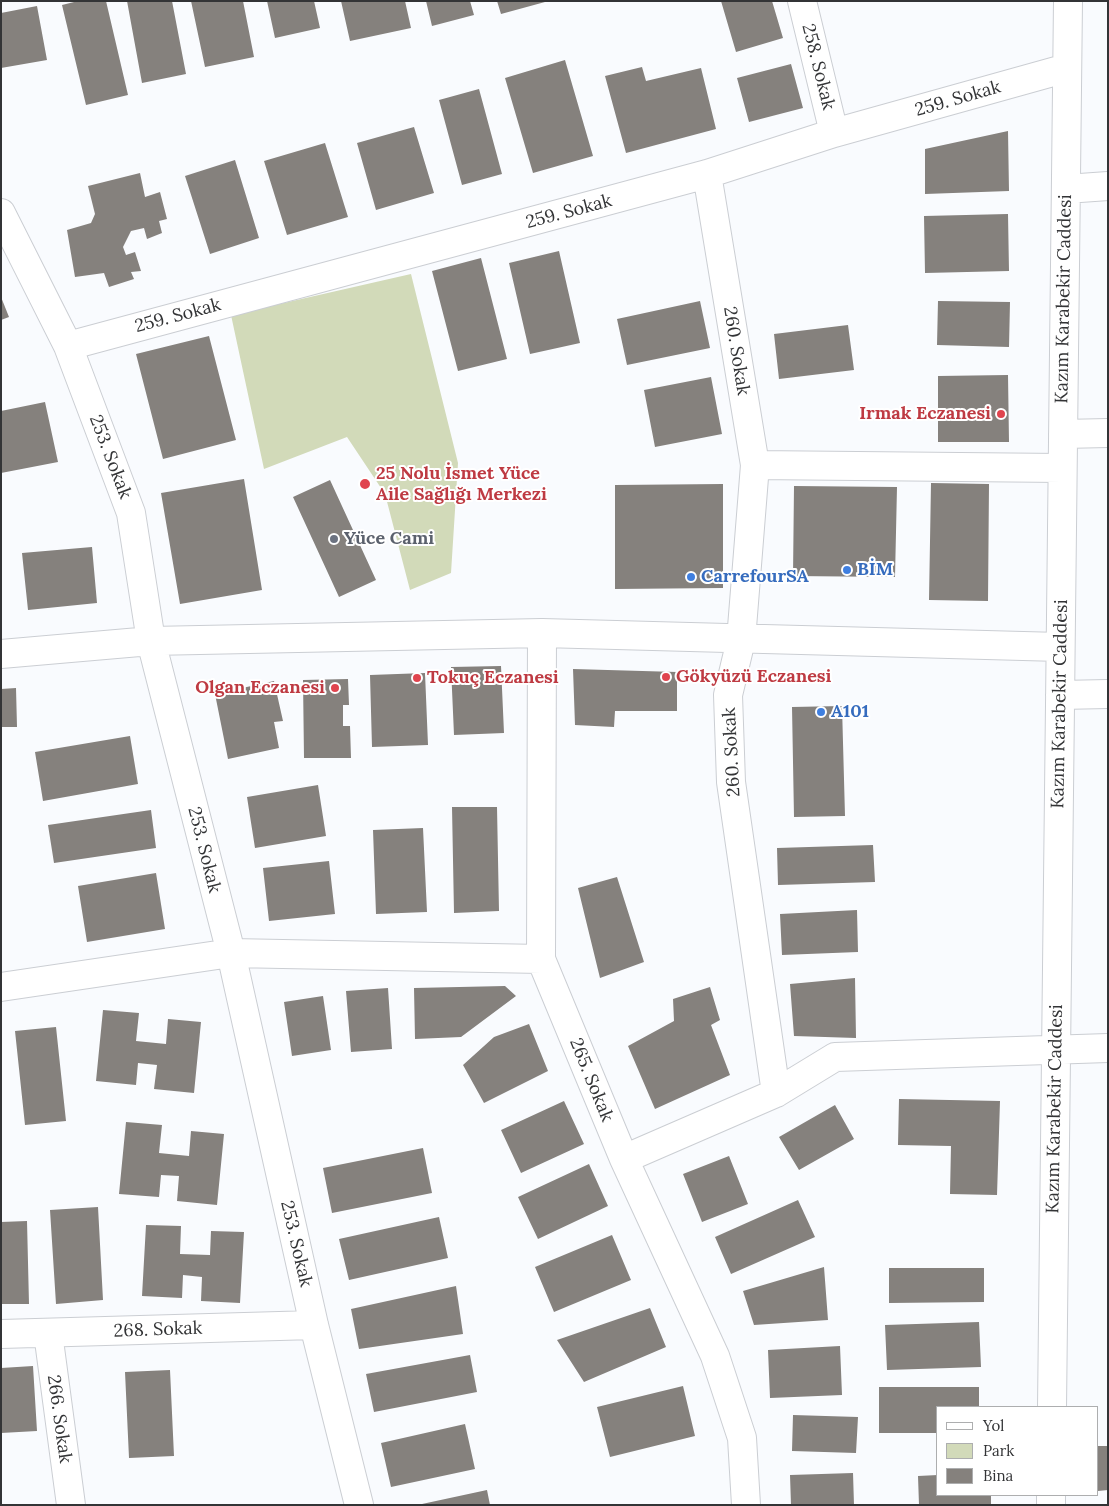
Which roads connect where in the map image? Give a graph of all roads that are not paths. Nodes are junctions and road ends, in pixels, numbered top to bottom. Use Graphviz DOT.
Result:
graph roads {
  1 [pos="802,1"];
  2 [pos="1068,1"];
  3 [pos="1067,68"];
  4 [pos="834,133"];
  5 [pos="707,174"];
  6 [pos="1108,186"];
  7 [pos="1066,188"];
  8 [pos="1,213"];
  9 [pos="68,346"];
  10 [pos="1108,433"];
  11 [pos="1062,434"];
  12 [pos="755,465"];
  13 [pos="1062,468"];
  14 [pos="542,633"];
  15 [pos="741,640"];
  16 [pos="151,641"];
  17 [pos="1060,647"];
  18 [pos="1,654"];
  19 [pos="1108,694"];
  20 [pos="1060,695"];
  21 [pos="230,953"];
  22 [pos="541,959"];
  23 [pos="1,987"];
  24 [pos="1108,1048"];
  25 [pos="1056,1049"];
  26 [pos="776,1093"];
  27 [pos="624,1158"];
  28 [pos="314,1325"];
  29 [pos="48,1333"];
  30 [pos="1,1334"];
  31 [pos="1052,1406"];
  32 [pos="71,1505"];
  33 [pos="359,1505"];
  34 [pos="746,1505"];
  1 -- 4 [label="street, 258. Sokak"];
  2 -- 3 [label="street, Kazım Karabekir Caddesi"];
  3 -- 4 [label="street, 259. Sokak"];
  3 -- 7 [label="street, Kazım Karabekir Caddesi"];
  4 -- 5 [label="street, 259. Sokak"];
  5 -- 9 [label="street, 259. Sokak"];
  5 -- 12 [label="street, 260. Sokak"];
  6 -- 7 [label="street"];
  7 -- 11 [label="street, Kazım Karabekir Caddesi"];
  8 -- 9 [label="street, 253. Sokak"];
  9 -- 16 [label="street, 253. Sokak"];
  10 -- 11 [label="street"];
  11 -- 13 [label="street, Kazım Karabekir Caddesi"];
  12 -- 13 [label="street"];
  12 -- 15 [label="street, 260. Sokak"];
  13 -- 17 [label="street, Kazım Karabekir Caddesi"];
  14 -- 15 [label="street"];
  14 -- 16 [label="street"];
  14 -- 22 [label="street, 265. Sokak"];
  15 -- 17 [label="street"];
  15 -- 26 [label="street, 260. Sokak"];
  16 -- 18 [label="street"];
  16 -- 21 [label="street, 253. Sokak"];
  17 -- 20 [label="street, Kazım Karabekir Caddesi"];
  19 -- 20 [label="street"];
  20 -- 25 [label="street, Kazım Karabekir Caddesi"];
  21 -- 22 [label="street"];
  21 -- 23 [label="street"];
  21 -- 28 [label="street, 253. Sokak"];
  22 -- 27 [label="street, 265. Sokak"];
  24 -- 25 [label="street"];
  25 -- 26 [label="street"];
  25 -- 31 [label="street, Kazım Karabekir Caddesi"];
  26 -- 27 [label="street"];
  27 -- 34 [label="street, 265. Sokak"];
  28 -- 29 [label="street, 268. Sokak"];
  28 -- 33 [label="street, 253. Sokak"];
  29 -- 30 [label="street, 268. Sokak"];
  29 -- 32 [label="street, 266. Sokak"];
}
